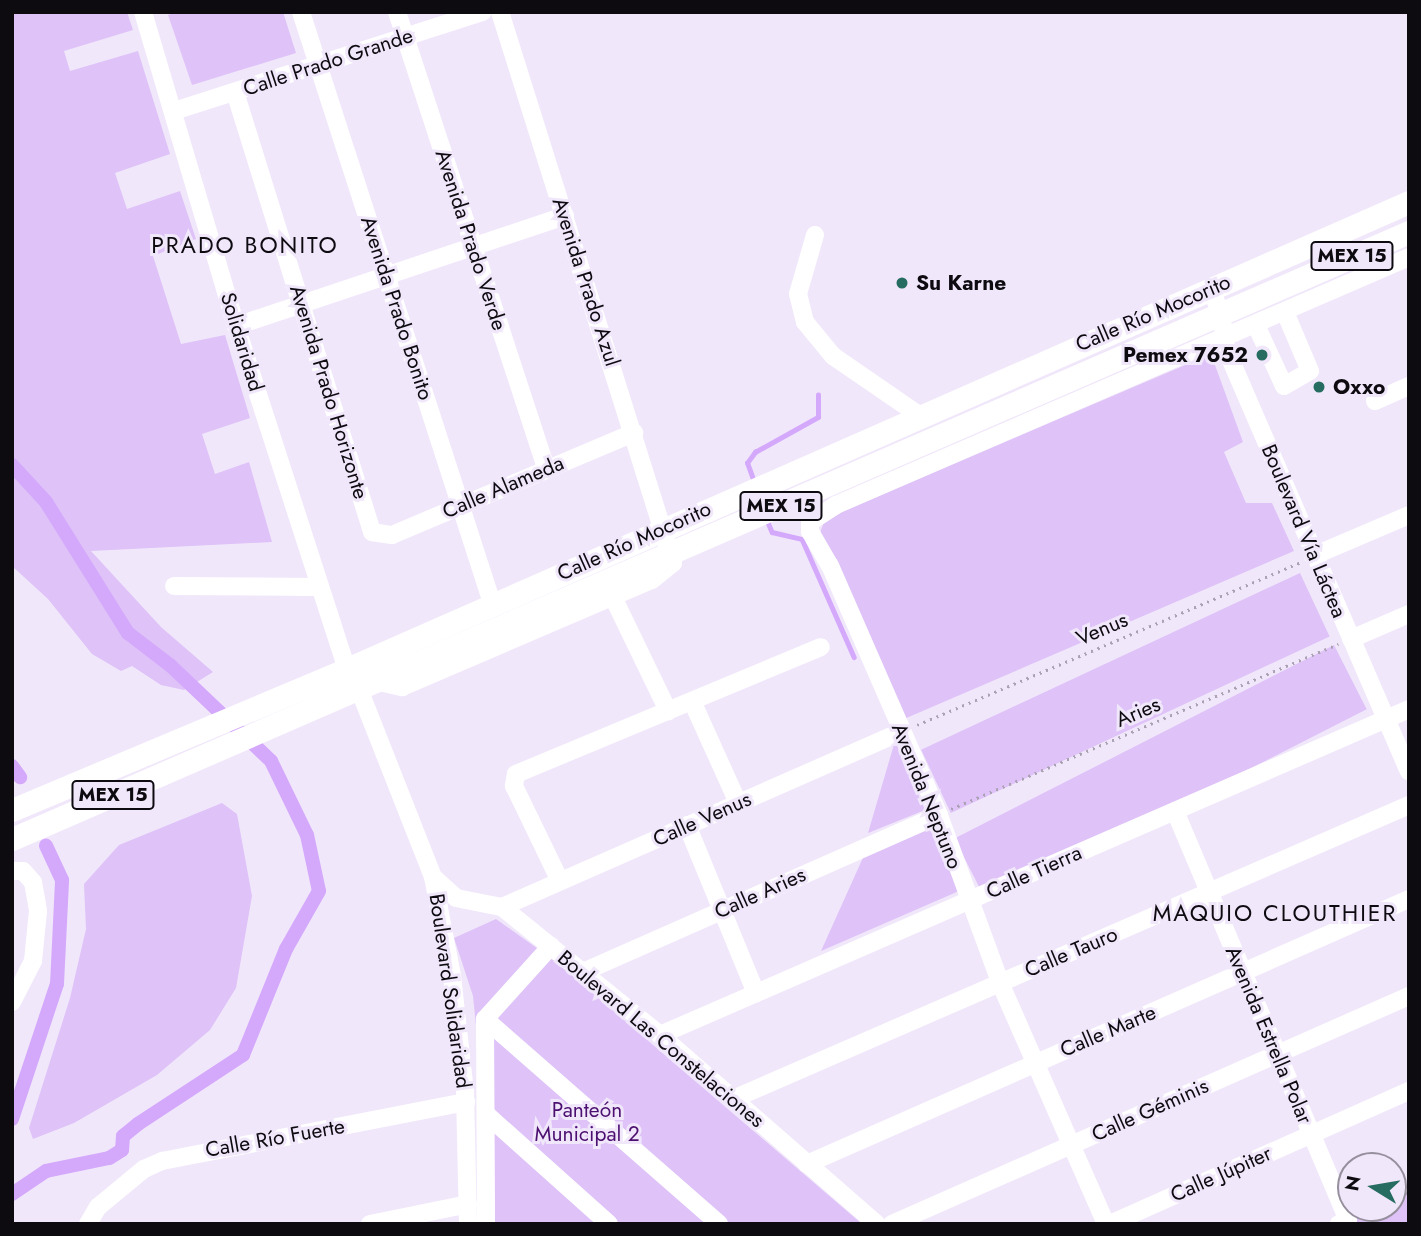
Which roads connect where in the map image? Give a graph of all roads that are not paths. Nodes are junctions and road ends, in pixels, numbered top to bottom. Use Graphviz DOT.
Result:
graph roads {
  1 [pos="143,12"];
  2 [pos="302,12"];
  3 [pos="397,12"];
  4 [pos="482,12"];
  5 [pos="500,12"];
  6 [pos="405,37"];
  7 [pos="318,65"];
  8 [pos="236,92"];
  9 [pos="174,111"];
  10 [pos="1409,202"];
  11 [pos="565,216"];
  12 [pos="1409,232"];
  13 [pos="814,234"];
  14 [pos="473,246"];
  15 [pos="1409,257"];
  16 [pos="386,274"];
  17 [pos="1210,289"];
  18 [pos="301,302"];
  19 [pos="1285,312"];
  20 [pos="1221,313"];
  21 [pos="1256,325"];
  22 [pos="236,326"];
  23 [pos="1227,337"];
  24 [pos="1409,386"];
  25 [pos="1375,401"];
  26 [pos="919,415"];
  27 [pos="634,433"];
  28 [pos="546,468"];
  29 [pos="461,506"];
  30 [pos="1409,515"];
  31 [pos="665,528"];
  32 [pos="372,532"];
  33 [pos="672,552"];
  34 [pos="1313,556"];
  35 [pos="174,586"];
  36 [pos="318,587"];
  37 [pos="613,597"];
  38 [pos="492,604"];
  39 [pos="1409,614"];
  40 [pos="1351,639"];
  41 [pos="821,647"];
  42 [pos="360,680"];
  43 [pos="692,701"];
  44 [pos="1409,709"];
  45 [pos="668,711"];
  46 [pos="1386,719"];
  47 [pos="902,732"];
  48 [pos="1409,771"];
  49 [pos="738,803"];
  50 [pos="1409,805"];
  51 [pos="12,810"];
  52 [pos="1175,811"];
  53 [pos="939,815"];
  54 [pos="687,825"];
  55 [pos="12,839"];
  56 [pos="12,871"];
  57 [pos="433,877"];
  58 [pos="560,881"];
  59 [pos="1209,892"];
  60 [pos="1409,899"];
  61 [pos="968,901"];
  62 [pos="502,907"];
  63 [pos="720,911"];
  64 [pos="551,946"];
  65 [pos="33,961"];
  66 [pos="12,966"];
  67 [pos="583,972"];
  68 [pos="1243,972"];
  69 [pos="1000,982"];
  70 [pos="756,993"];
  71 [pos="1409,996"];
  72 [pos="12,1002"];
  73 [pos="485,1019"];
  74 [pos="660,1035"];
  75 [pos="1277,1054"];
  76 [pos="1034,1063"];
  77 [pos="1409,1091"];
  78 [pos="733,1099"];
  79 [pos="466,1102"];
  80 [pos="486,1114"];
  81 [pos="1311,1134"];
  82 [pos="1070,1145"];
  83 [pos="807,1164"];
  84 [pos="1337,1203"];
  85 [pos="468,1204"];
  86 [pos="99,1215"];
  87 [pos="488,1222"];
  88 [pos="88,1224"];
  89 [pos="370,1224"];
  90 [pos="468,1224"];
  91 [pos="609,1224"];
  92 [pos="719,1224"];
  93 [pos="877,1224"];
  94 [pos="892,1224"];
  95 [pos="1108,1224"];
  1 -- 9 [label="street, Solidaridad"];
  2 -- 7 [label="street, Avenida Prado Bonito"];
  3 -- 6 [label="street, Avenida Prado Verde"];
  4 -- 6 [label="street, Calle Prado Grande"];
  5 -- 11 [label="street, Avenida Prado Azul"];
  6 -- 7 [label="street, Calle Prado Grande"];
  6 -- 14 [label="street, Avenida Prado Verde"];
  7 -- 8 [label="street, Calle Prado Grande"];
  7 -- 16 [label="street, Avenida Prado Bonito"];
  8 -- 9 [label="street, Calle Prado Grande"];
  8 -- 18 [label="street, Avenida Prado Horizonte"];
  9 -- 22 [label="street, Solidaridad"];
  10 -- 17 [label="main road, Calle Río Mocorito / MEX 15"];
  11 -- 14 [label="street"];
  11 -- 27 [label="street, Avenida Prado Azul"];
  12 -- 20 [label="main road, Calle Río Mocorito / MEX 15"];
  13 -- 26 [label="street"];
  14 -- 16 [label="street"];
  14 -- 28 [label="street, Avenida Prado Verde"];
  15 -- 19 [label="street"];
  16 -- 18 [label="street"];
  16 -- 29 [label="street, Avenida Prado Bonito"];
  17 -- 20 [label="street, Boulevard Vía Láctea"];
  17 -- 26 [label="main road, Calle Río Mocorito / MEX 15"];
  18 -- 22 [label="street"];
  18 -- 32 [label="street, Avenida Prado Horizonte"];
  19 -- 21 [label="street"];
  19 -- 21 [label="street"];
  20 -- 23 [label="street, Boulevard Vía Láctea"];
  20 -- 33 [label="main road, Calle Río Mocorito / MEX 15"];
  21 -- 23 [label="street"];
  22 -- 36 [label="street, Solidaridad"];
  23 -- 34 [label="street, Boulevard Vía Láctea"];
  23 -- 47 [label="street, Avenida Neptuno"];
  24 -- 25 [label="street"];
  26 -- 31 [label="main road, Calle Río Mocorito / MEX 15"];
  27 -- 28 [label="street, Calle Alameda"];
  27 -- 31 [label="street, Avenida Prado Azul"];
  28 -- 29 [label="street, Calle Alameda"];
  29 -- 32 [label="street, Calle Alameda"];
  29 -- 38 [label="street, Avenida Prado Bonito"];
  30 -- 34 [label="street"];
  31 -- 33 [label="street, Avenida Prado Azul"];
  31 -- 38 [label="main road, Calle Río Mocorito / MEX 15"];
  33 -- 37 [label="street"];
  33 -- 42 [label="main road, Calle Río Mocorito / MEX 15"];
  34 -- 40 [label="street, Boulevard Vía Láctea"];
  35 -- 36 [label="street"];
  36 -- 42 [label="street, Solidaridad"];
  37 -- 42 [label="street"];
  37 -- 45 [label="street"];
  38 -- 42 [label="main road, Calle Río Mocorito / MEX 15"];
  39 -- 40 [label="street"];
  40 -- 46 [label="street, Boulevard Vía Láctea"];
  41 -- 43 [label="street"];
  42 -- 51 [label="main road, Calle Río Mocorito / MEX 15"];
  42 -- 55 [label="main road, Calle Río Mocorito / MEX 15"];
  42 -- 57 [label="street, Boulevard Solidaridad"];
  43 -- 45 [label="street"];
  43 -- 49 [label="street"];
  44 -- 46 [label="street, Calle Tierra"];
  45 -- 58 [label="street"];
  46 -- 48 [label="street, Boulevard Vía Láctea"];
  46 -- 52 [label="street, Calle Tierra"];
  47 -- 49 [label="street, Calle Venus"];
  47 -- 53 [label="street, Avenida Neptuno"];
  49 -- 54 [label="street, Calle Venus"];
  50 -- 59 [label="street, Calle Tauro"];
  52 -- 59 [label="street, Avenida Estrella Polar"];
  52 -- 61 [label="street, Calle Tierra"];
  53 -- 61 [label="street, Avenida Neptuno"];
  53 -- 63 [label="street, Calle Aries"];
  54 -- 58 [label="street, Calle Venus"];
  54 -- 63 [label="street"];
  56 -- 65 [label="street"];
  57 -- 62 [label="street, Boulevard Las Constelaciones"];
  57 -- 79 [label="street, Boulevard Solidaridad"];
  58 -- 62 [label="street, Calle Venus"];
  59 -- 68 [label="street, Avenida Estrella Polar"];
  59 -- 69 [label="street, Calle Tauro"];
  60 -- 68 [label="street, Calle Marte"];
  61 -- 69 [label="street, Avenida Neptuno"];
  61 -- 70 [label="street, Calle Tierra"];
  62 -- 64 [label="street, Boulevard Las Constelaciones"];
  63 -- 67 [label="street, Calle Aries"];
  63 -- 70 [label="street"];
  64 -- 67 [label="street, Boulevard Las Constelaciones"];
  64 -- 73 [label="street"];
  65 -- 66 [label="street"];
  65 -- 72 [label="street"];
  67 -- 74 [label="street, Boulevard Las Constelaciones"];
  68 -- 75 [label="street, Avenida Estrella Polar"];
  68 -- 76 [label="street, Calle Marte"];
  69 -- 76 [label="street, Avenida Neptuno"];
  69 -- 78 [label="street, Calle Tauro"];
  70 -- 74 [label="street, Calle Tierra"];
  71 -- 75 [label="street, Calle Géminis"];
  73 -- 80 [label="street"];
  73 -- 92 [label="street"];
  74 -- 78 [label="street, Boulevard Las Constelaciones"];
  75 -- 81 [label="street, Avenida Estrella Polar"];
  75 -- 82 [label="street, Calle Géminis"];
  76 -- 82 [label="street, Avenida Neptuno"];
  76 -- 83 [label="street, Calle Marte"];
  77 -- 81 [label="street, Calle Júpiter"];
  78 -- 83 [label="street, Boulevard Las Constelaciones"];
  79 -- 85 [label="street, Boulevard Solidaridad"];
  79 -- 86 [label="street, Calle Río Fuerte"];
  80 -- 87 [label="street"];
  80 -- 91 [label="street"];
  81 -- 84 [label="street, Avenida Estrella Polar"];
  81 -- 95 [label="street, Calle Júpiter"];
  82 -- 94 [label="street, Calle Géminis"];
  82 -- 95 [label="street, Avenida Neptuno"];
  83 -- 93 [label="street, Boulevard Las Constelaciones"];
  85 -- 89 [label="street"];
  85 -- 90 [label="street, Boulevard Solidaridad"];
  86 -- 88 [label="street, Calle Río Fuerte"];
}
